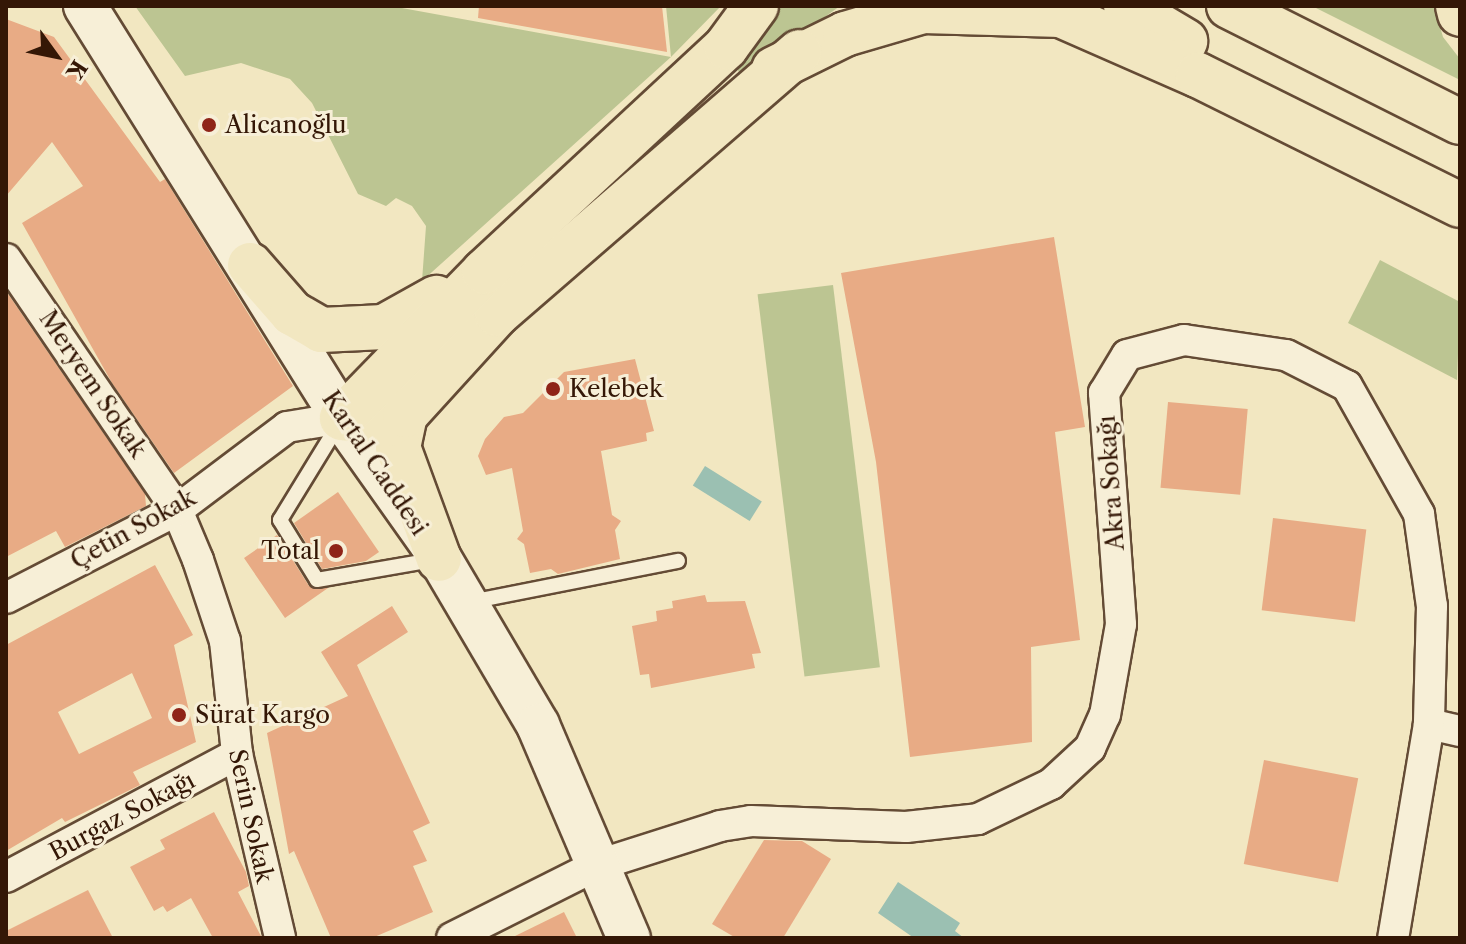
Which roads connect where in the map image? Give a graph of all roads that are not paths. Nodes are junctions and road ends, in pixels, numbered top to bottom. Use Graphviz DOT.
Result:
graph roads {
  1 [pos="756,6"];
  2 [pos="872,6"];
  3 [pos="1126,6"];
  4 [pos="1229,6"];
  5 [pos="1458,6"];
  6 [pos="81,9"];
  7 [pos="1460,14"];
  8 [pos="774,69"];
  9 [pos="1460,122"];
  10 [pos="1460,177"];
  11 [pos="1460,205"];
  12 [pos="6,259"];
  13 [pos="250,265"];
  14 [pos="484,272"];
  15 [pos="405,415"];
  16 [pos="342,418"];
  17 [pos="177,510"];
  18 [pos="439,559"];
  19 [pos="678,561"];
  20 [pos="6,598"];
  21 [pos="466,603"];
  22 [pos="1429,724"];
  23 [pos="1460,731"];
  24 [pos="237,754"];
  25 [pos="595,866"];
  26 [pos="6,877"];
  27 [pos="280,938"];
  28 [pos="452,938"];
  29 [pos="629,938"];
  30 [pos="1393,938"];
  1 -- 14 [label="highway"];
  2 -- 8 [label="highway"];
  3 -- 10 [label="highway"];
  4 -- 9 [label="highway"];
  5 -- 7 [label="highway"];
  6 -- 13 [label="main road, Kartal Caddesi"];
  8 -- 11 [label="highway"];
  8 -- 15 [label="highway"];
  12 -- 17 [label="street, Meryem Sokak"];
  13 -- 14 [label="highway"];
  13 -- 16 [label="main road, Kartal Caddesi"];
  14 -- 16 [label="highway"];
  15 -- 16 [label="highway"];
  15 -- 18 [label="highway"];
  16 -- 17 [label="street, Çetin Sokak"];
  16 -- 18 [label="main road, Kartal Caddesi"];
  16 -- 18 [label="lane"];
  17 -- 20 [label="street, Çetin Sokak"];
  17 -- 24 [label="street, Serin Sokak"];
  18 -- 21 [label="main road, Kartal Caddesi"];
  19 -- 21 [label="lane"];
  21 -- 25 [label="main road, Kartal Caddesi"];
  22 -- 23 [label="street"];
  22 -- 25 [label="street, Akra Sokağı"];
  22 -- 30 [label="street, Akra Sokağı"];
  24 -- 26 [label="street, Burgaz Sokağı"];
  24 -- 27 [label="street, Serin Sokak"];
  25 -- 28 [label="street, Akra Sokağı"];
  25 -- 29 [label="main road, Kartal Caddesi"];
}
